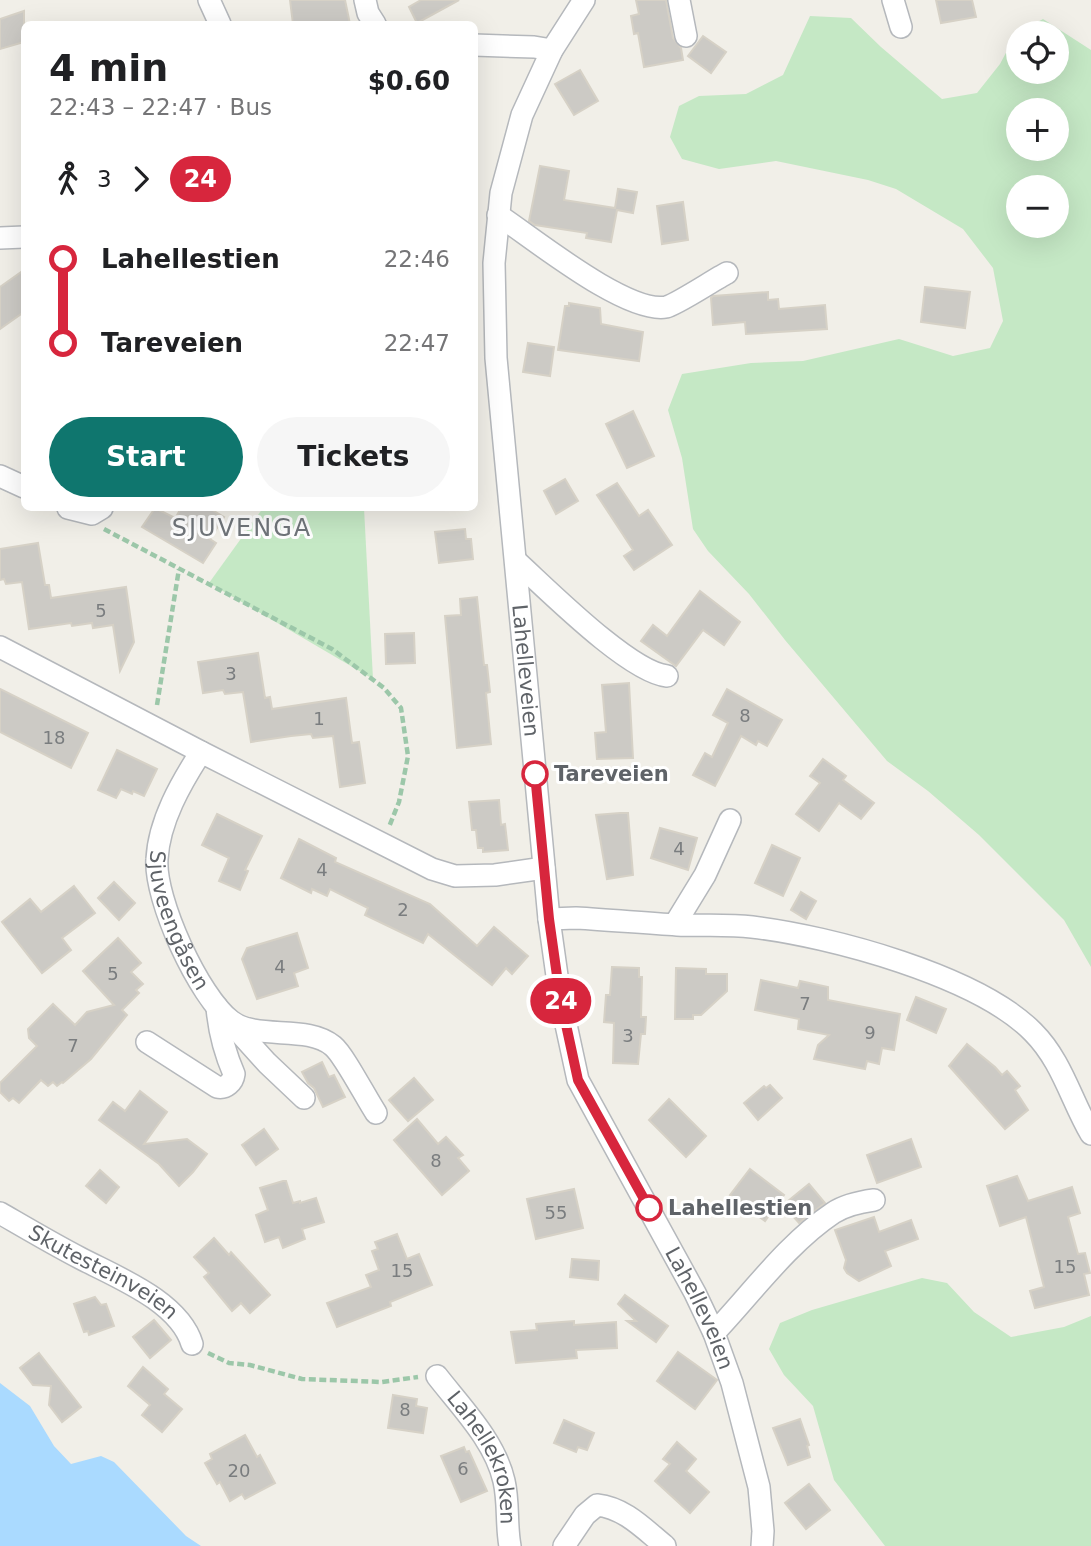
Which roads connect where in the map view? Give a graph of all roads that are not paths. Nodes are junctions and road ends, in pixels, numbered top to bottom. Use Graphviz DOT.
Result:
graph roads {
  1 [pos="209,0"];
  2 [pos="365,0"];
  3 [pos="584,0"];
  4 [pos="679,0"];
  5 [pos="893,0"];
  6 [pos="219,21"];
  7 [pos="373,21"];
  8 [pos="901,27"];
  9 [pos="686,36"];
  10 [pos="478,45"];
  11 [pos="552,51"];
  12 [pos="498,215"];
  13 [pos="485,236"];
  14 [pos="21,237"];
  15 [pos="0,238"];
  16 [pos="727,273"];
  17 [pos="0,476"];
  18 [pos="21,486"];
  19 [pos="516,561"];
  20 [pos="0,647"];
  21 [pos="667,676"];
  22 [pos="201,752"];
  23 [pos="730,820"];
  24 [pos="544,868"];
  25 [pos="549,919"];
  26 [pos="675,925"];
  27 [pos="217,1007"];
  28 [pos="147,1042"];
  29 [pos="304,1098"];
  30 [pos="376,1113"];
  31 [pos="1091,1134"];
  32 [pos="874,1200"];
  33 [pos="0,1213"];
  34 [pos="714,1333"];
  35 [pos="192,1344"];
  36 [pos="437,1376"];
  37 [pos="510,1546"];
  38 [pos="565,1546"];
  39 [pos="665,1546"];
  40 [pos="762,1546"];
  1 -- 6 [label="street"];
  2 -- 7 [label="street"];
  3 -- 11 [label="street, Lahelleveien"];
  4 -- 9 [label="street"];
  5 -- 8 [label="street"];
  10 -- 11 [label="street"];
  11 -- 12 [label="street, Lahelleveien"];
  12 -- 13 [label="street, Lahelleveien"];
  12 -- 16 [label="street"];
  13 -- 19 [label="street, Lahelleveien"];
  14 -- 15 [label="street"];
  17 -- 18 [label="street"];
  19 -- 21 [label="street"];
  19 -- 24 [label="street, Lahelleveien"];
  20 -- 22 [label="street"];
  22 -- 24 [label="street"];
  22 -- 27 [label="street, Sjuveengåsen"];
  23 -- 26 [label="street"];
  24 -- 25 [label="street, Lahelleveien"];
  25 -- 26 [label="street"];
  25 -- 34 [label="street, Lahelleveien"];
  26 -- 31 [label="street"];
  27 -- 28 [label="street"];
  27 -- 29 [label="street, Sjuveengåsen"];
  27 -- 30 [label="street, Sjuveengåsen"];
  32 -- 34 [label="street"];
  33 -- 35 [label="street, Skutesteinveien"];
  34 -- 40 [label="street, Lahelleveien"];
  36 -- 37 [label="street, Lahellekroken"];
  38 -- 39 [label="street"];
}
